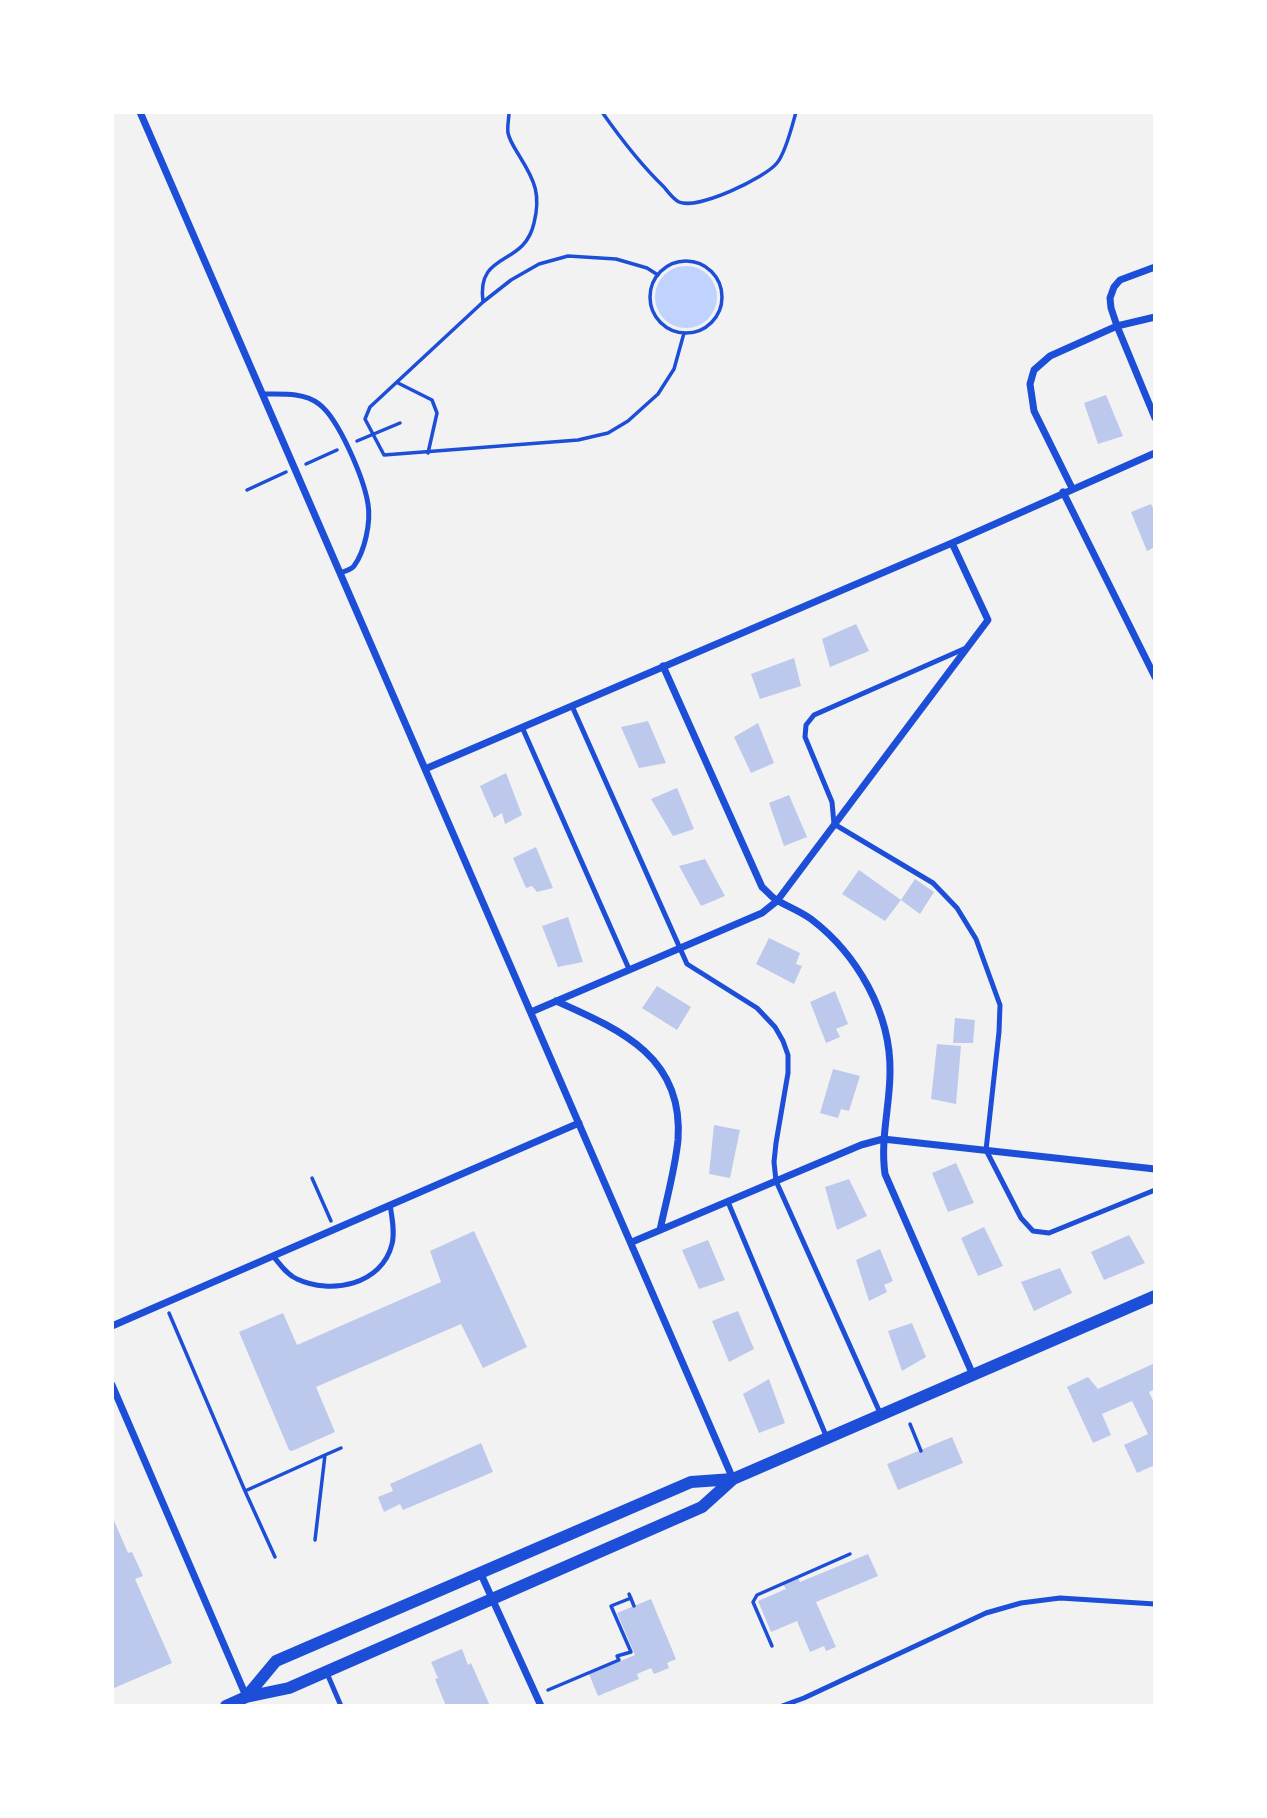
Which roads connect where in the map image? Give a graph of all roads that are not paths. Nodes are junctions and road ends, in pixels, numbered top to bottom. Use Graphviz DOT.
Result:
graph roads {
  1 [pos="140,112"];
  2 [pos="1155,267"];
  3 [pos="1155,317"];
  4 [pos="1117,326"];
  5 [pos="262,394"];
  6 [pos="1155,418"];
  7 [pos="1155,453"];
  8 [pos="1072,488"];
  9 [pos="1063,492"];
  10 [pos="952,542"];
  11 [pos="340,573"];
  12 [pos="966,648"];
  13 [pos="663,666"];
  14 [pos="1155,677"];
  15 [pos="572,706"];
  16 [pos="522,727"];
  17 [pos="425,769"];
  18 [pos="834,824"];
  19 [pos="777,901"];
  20 [pos="678,948"];
  21 [pos="629,969"];
  22 [pos="556,1001"];
  23 [pos="531,1012"];
  24 [pos="579,1123"];
  25 [pos="883,1139"];
  26 [pos="986,1150"];
  27 [pos="1155,1169"];
  28 [pos="776,1181"];
  29 [pos="1155,1189"];
  30 [pos="728,1202"];
  31 [pos="390,1205"];
  32 [pos="660,1230"];
  33 [pos="632,1242"];
  34 [pos="273,1256"];
  35 [pos="1155,1296"];
  36 [pos="112,1326"];
  37 [pos="973,1375"];
  38 [pos="112,1385"];
  39 [pos="881,1415"];
  40 [pos="828,1439"];
  41 [pos="733,1479"];
  42 [pos="480,1572"];
  43 [pos="493,1597"];
  44 [pos="1155,1604"];
  45 [pos="326,1671"];
  46 [pos="246,1697"];
  47 [pos="226,1706"];
  48 [pos="341,1706"];
  49 [pos="541,1706"];
  50 [pos="782,1706"];
  1 -- 5 [label="street"];
  2 -- 4 [label="street"];
  3 -- 4 [label="street"];
  4 -- 6 [label="street"];
  4 -- 8 [label="street"];
  5 -- 11 [label="street"];
  5 -- 11 [label="lane"];
  7 -- 8 [label="street"];
  8 -- 9 [label="street"];
  9 -- 10 [label="street"];
  9 -- 14 [label="street"];
  10 -- 12 [label="street"];
  10 -- 13 [label="street"];
  11 -- 17 [label="street"];
  12 -- 18 [label="street"];
  12 -- 18 [label="lane"];
  13 -- 15 [label="street"];
  13 -- 19 [label="street"];
  15 -- 16 [label="street"];
  15 -- 20 [label="lane"];
  16 -- 17 [label="street"];
  16 -- 21 [label="lane"];
  17 -- 23 [label="street"];
  18 -- 19 [label="street"];
  18 -- 26 [label="lane"];
  19 -- 20 [label="street"];
  19 -- 25 [label="street"];
  20 -- 21 [label="street"];
  20 -- 28 [label="lane"];
  21 -- 22 [label="street"];
  22 -- 23 [label="street"];
  22 -- 32 [label="street"];
  23 -- 24 [label="street"];
  24 -- 31 [label="street"];
  24 -- 33 [label="street"];
  25 -- 26 [label="street"];
  25 -- 28 [label="street"];
  25 -- 37 [label="street"];
  26 -- 27 [label="street"];
  26 -- 29 [label="lane"];
  28 -- 30 [label="street"];
  28 -- 39 [label="lane"];
  30 -- 32 [label="street"];
  30 -- 40 [label="lane"];
  31 -- 34 [label="street"];
  31 -- 34 [label="lane"];
  32 -- 33 [label="street"];
  33 -- 41 [label="street"];
  34 -- 36 [label="street"];
  35 -- 37 [label="street"];
  37 -- 39 [label="street"];
  38 -- 46 [label="street"];
  39 -- 40 [label="street"];
  40 -- 41 [label="street"];
  41 -- 42 [label="street"];
  41 -- 43 [label="street"];
  42 -- 43 [label="street"];
  42 -- 46 [label="street"];
  43 -- 45 [label="street"];
  43 -- 49 [label="street"];
  44 -- 50 [label="lane"];
  45 -- 46 [label="street"];
  45 -- 48 [label="lane"];
  46 -- 47 [label="street"];
}
